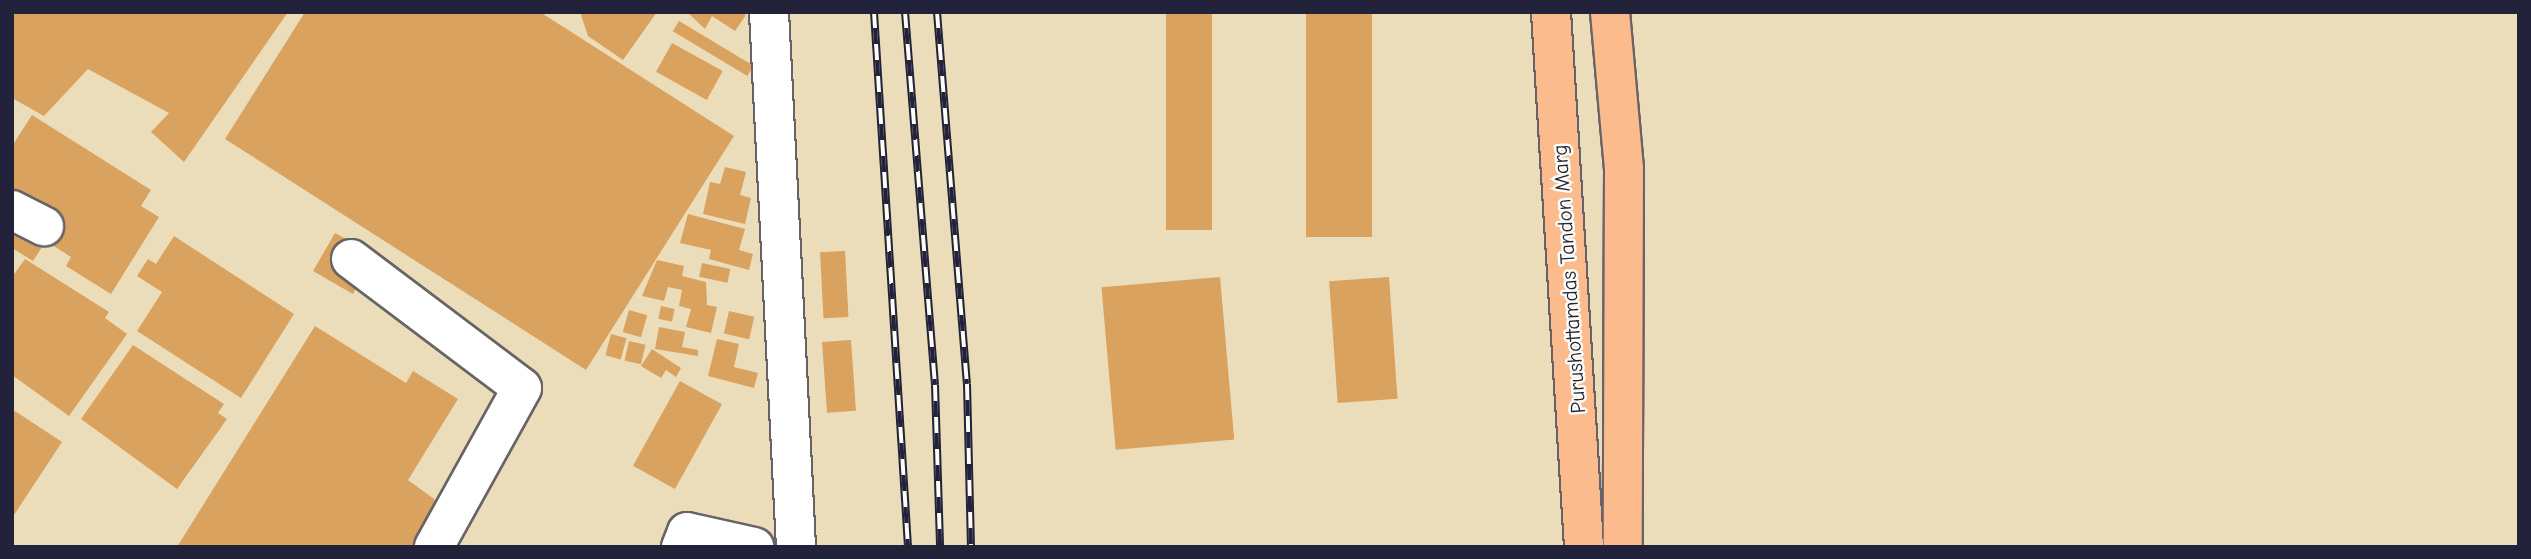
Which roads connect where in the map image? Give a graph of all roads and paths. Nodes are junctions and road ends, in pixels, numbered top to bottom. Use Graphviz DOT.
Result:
graph roads {
  1 [pos="769,12"];
  2 [pos="1551,12"];
  3 [pos="1610,12"];
  4 [pos="351,259"];
  5 [pos="433,547"];
  6 [pos="681,547"];
  7 [pos="754,547"];
  8 [pos="796,547"];
  9 [pos="1584,547"];
  10 [pos="1623,547"];
  1 -- 8 [label="street"];
  2 -- 9 [label="main road, Purushottamdas Tandon Marg"];
  3 -- 10 [label="main road"];
  4 -- 5 [label="street"];
  6 -- 7 [label="street"];
}
